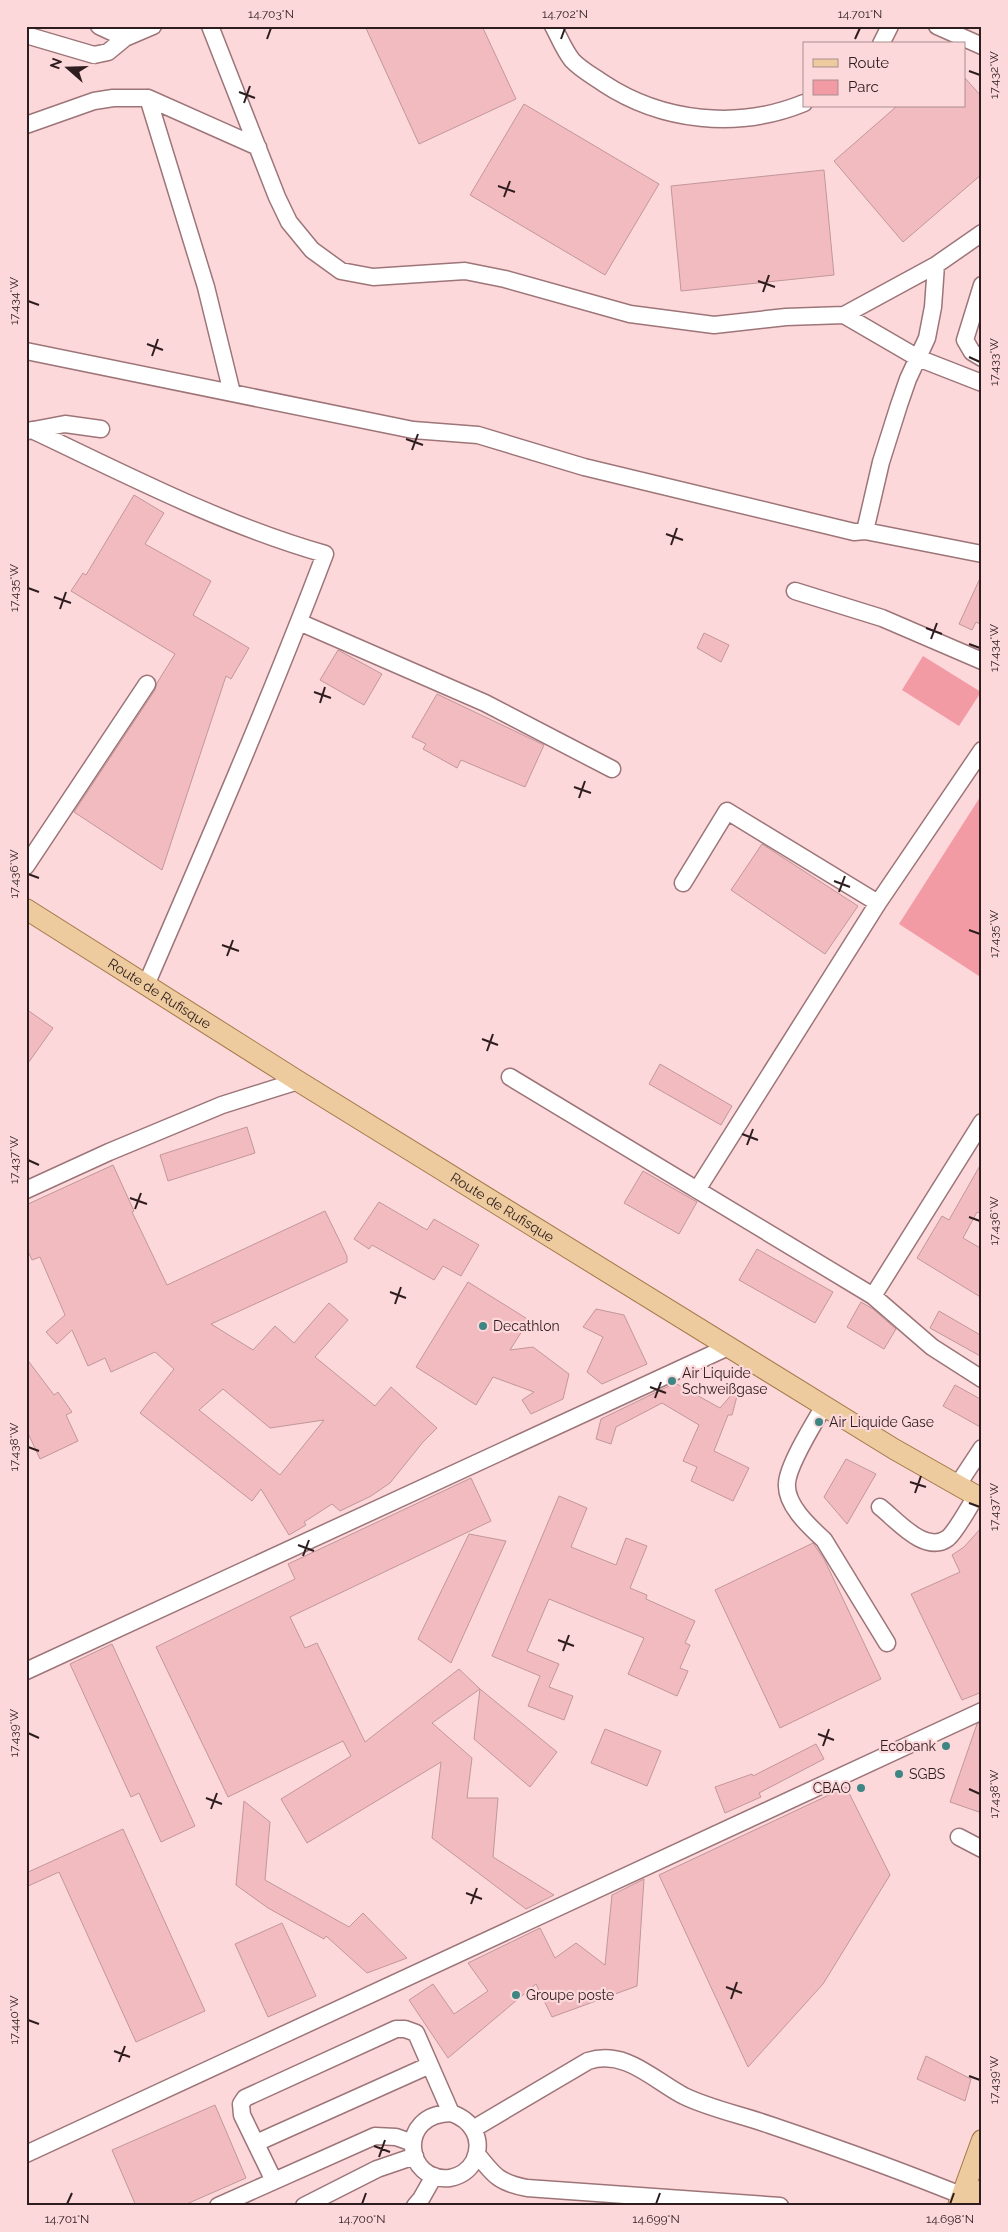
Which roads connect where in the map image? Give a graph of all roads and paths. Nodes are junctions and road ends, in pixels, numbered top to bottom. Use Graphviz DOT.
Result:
graph roads {
  1 [pos="99,26"];
  2 [pos="153,26"];
  3 [pos="210,26"];
  4 [pos="553,26"];
  5 [pos="890,26"];
  6 [pos="937,26"];
  7 [pos="26,36"];
  8 [pos="125,38"];
  9 [pos="881,42"];
  10 [pos="982,46"];
  11 [pos="148,98"];
  12 [pos="803,103"];
  13 [pos="26,124"];
  14 [pos="258,147"];
  15 [pos="982,233"];
  16 [pos="936,264"];
  17 [pos="982,286"];
  18 [pos="844,315"];
  19 [pos="26,351"];
  20 [pos="918,358"];
  21 [pos="982,358"];
  22 [pos="982,383"];
  23 [pos="232,394"];
  24 [pos="101,429"];
  25 [pos="29,431"];
  26 [pos="865,531"];
  27 [pos="982,554"];
  28 [pos="795,591"];
  29 [pos="299,622"];
  30 [pos="982,661"];
  31 [pos="147,684"];
  32 [pos="982,750"];
  33 [pos="612,769"];
  34 [pos="26,866"];
  35 [pos="683,883"];
  36 [pos="878,904"];
  37 [pos="26,909"];
  38 [pos="146,985"];
  39 [pos="510,1077"];
  40 [pos="298,1081"];
  41 [pos="982,1122"];
  42 [pos="26,1190"];
  43 [pos="697,1190"];
  44 [pos="873,1296"];
  45 [pos="728,1346"];
  46 [pos="982,1379"];
  47 [pos="824,1406"];
  48 [pos="982,1448"];
  49 [pos="957,1486"];
  50 [pos="979,1498"];
  51 [pos="880,1506"];
  52 [pos="887,1643"];
  53 [pos="26,1671"];
  54 [pos="982,1711"];
  55 [pos="959,1837"];
  56 [pos="982,1849"];
  57 [pos="430,2066"];
  58 [pos="451,2113"];
  59 [pos="473,2129"];
  60 [pos="256,2143"];
  61 [pos="414,2149"];
  62 [pos="980,2151"];
  63 [pos="26,2154"];
  64 [pos="477,2154"];
  65 [pos="434,2176"];
  66 [pos="274,2181"];
  67 [pos="971,2200"];
  68 [pos="218,2206"];
  69 [pos="304,2206"];
  70 [pos="415,2206"];
  71 [pos="780,2206"];
  1 -- 8 [label="street"];
  2 -- 8 [label="street"];
  3 -- 14 [label="street"];
  4 -- 12 [label="street"];
  5 -- 9 [label="street"];
  6 -- 10 [label="street"];
  7 -- 8 [label="street"];
  11 -- 13 [label="street"];
  11 -- 14 [label="street"];
  11 -- 23 [label="street"];
  14 -- 18 [label="street"];
  15 -- 16 [label="street"];
  16 -- 18 [label="street"];
  16 -- 20 [label="street"];
  17 -- 21 [label="street"];
  18 -- 20 [label="street"];
  19 -- 23 [label="street"];
  20 -- 22 [label="street"];
  20 -- 26 [label="street"];
  23 -- 26 [label="street"];
  24 -- 25 [label="street"];
  25 -- 29 [label="street"];
  26 -- 27 [label="street"];
  28 -- 30 [label="street"];
  29 -- 33 [label="street"];
  29 -- 38 [label="street"];
  31 -- 34 [label="street"];
  32 -- 36 [label="street"];
  35 -- 36 [label="street"];
  36 -- 43 [label="street"];
  37 -- 38 [label="main road, Route de Rufisque"];
  38 -- 40 [label="main road, Route de Rufisque"];
  39 -- 43 [label="street"];
  40 -- 42 [label="street"];
  40 -- 45 [label="main road, Route de Rufisque"];
  41 -- 44 [label="street"];
  43 -- 44 [label="street"];
  44 -- 46 [label="street"];
  45 -- 47 [label="main road, Route de Rufisque"];
  45 -- 53 [label="street"];
  47 -- 49 [label="main road, Route de Rufisque"];
  47 -- 52 [label="street"];
  48 -- 49 [label="street"];
  49 -- 50 [label="main road, Route de Rufisque"];
  50 -- 51 [label="street"];
  54 -- 63 [label="street"];
  55 -- 56 [label="street"];
  57 -- 58 [label="street"];
  57 -- 60 [label="street"];
  57 -- 60 [label="street"];
  58 -- 59 [label="street"];
  58 -- 61 [label="street"];
  59 -- 64 [label="street"];
  59 -- 67 [label="street"];
  60 -- 66 [label="street"];
  61 -- 65 [label="street"];
  61 -- 66 [label="street"];
  61 -- 69 [label="street"];
  62 -- 67 [label="main road"];
  64 -- 65 [label="street"];
  64 -- 71 [label="street"];
  65 -- 70 [label="street"];
  66 -- 68 [label="street"];
}
